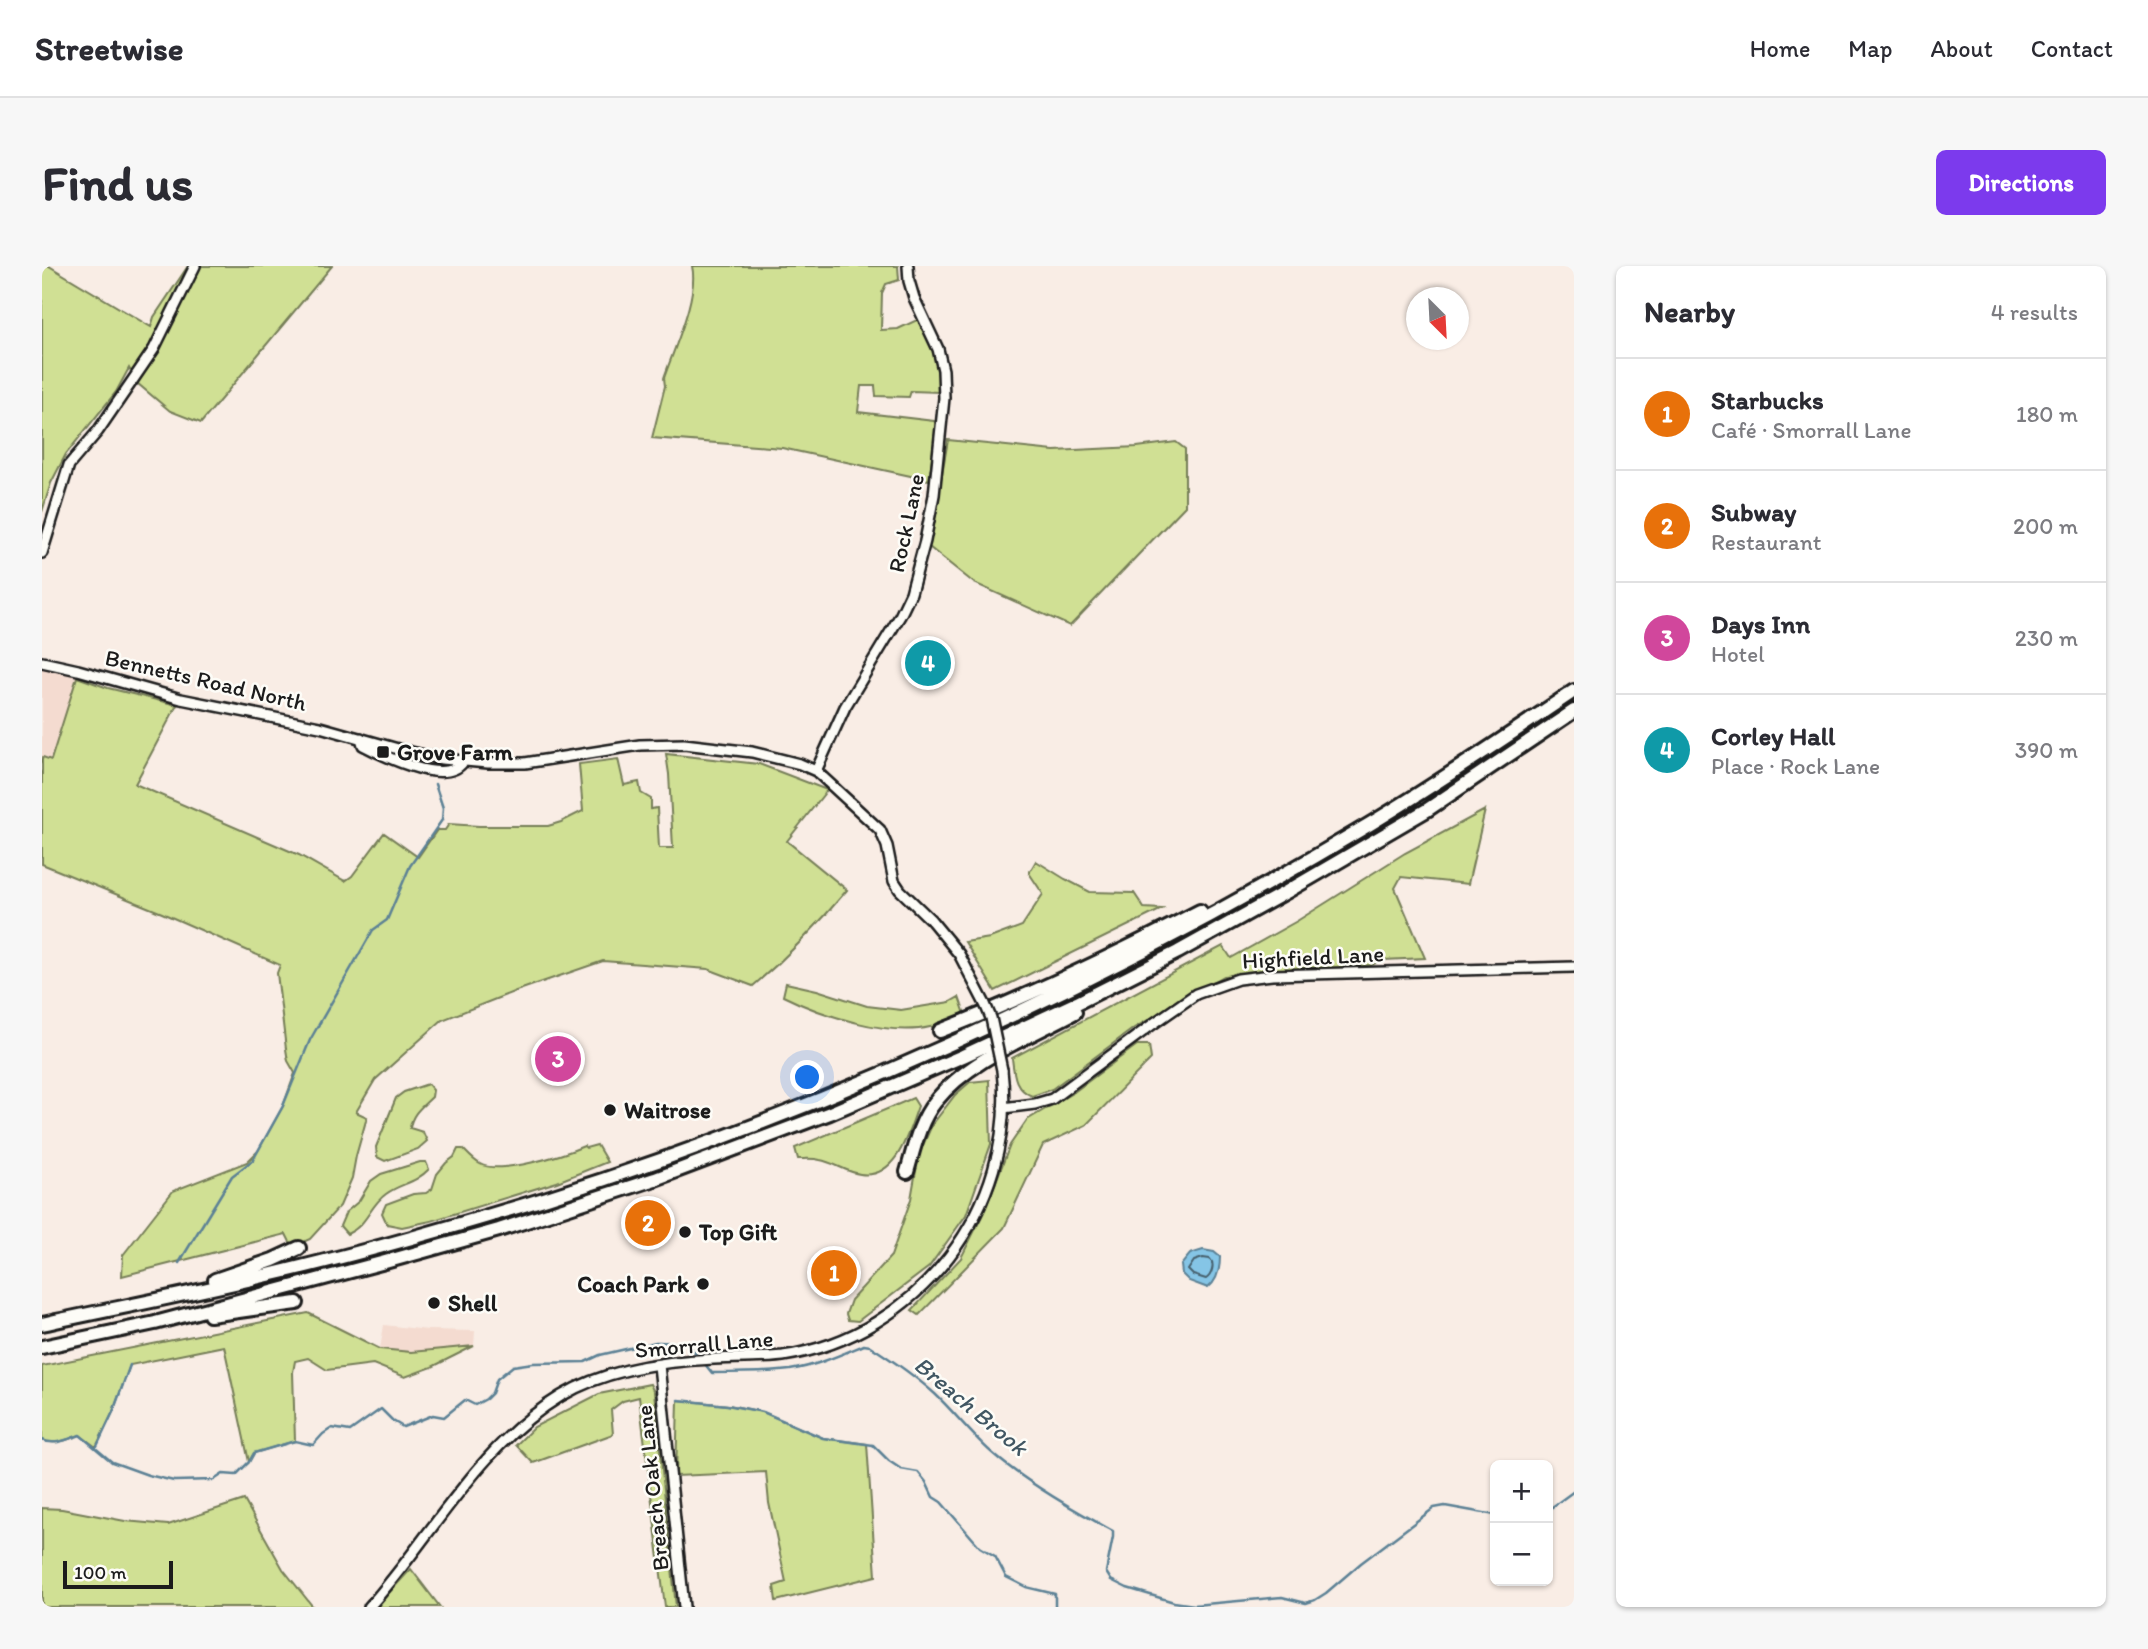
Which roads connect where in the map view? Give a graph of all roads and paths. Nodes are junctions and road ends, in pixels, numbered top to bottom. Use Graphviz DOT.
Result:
graph roads {
  1 [pos="195,266"];
  2 [pos="908,266"];
  3 [pos="42,553"];
  4 [pos="42,662"];
  5 [pos="1574,691"];
  6 [pos="1574,711"];
  7 [pos="360,738"];
  8 [pos="463,762"];
  9 [pos="816,771"];
  10 [pos="1371,824"];
  11 [pos="1178,952"];
  12 [pos="1574,967"];
  13 [pos="940,1031"];
  14 [pos="1003,1108"];
  15 [pos="908,1172"];
  16 [pos="299,1248"];
  17 [pos="158,1299"];
  18 [pos="297,1303"];
  19 [pos="155,1323"];
  20 [pos="42,1324"];
  21 [pos="42,1347"];
  22 [pos="659,1364"];
  23 [pos="369,1607"];
  24 [pos="684,1607"];
  1 -- 3 [label="street"];
  2 -- 9 [label="street, Rock Lane"];
  4 -- 7 [label="street, Bennetts Road North"];
  5 -- 10 [label="highway"];
  6 -- 11 [label="highway"];
  7 -- 8 [label="street, Bennetts Road North"];
  7 -- 8 [label="street, Bennetts Road North"];
  8 -- 9 [label="street, Bennetts Road North"];
  9 -- 14 [label="street, Bennetts Road North, bridge"];
  10 -- 13 [label="highway"];
  10 -- 17 [label="highway"];
  11 -- 15 [label="highway"];
  11 -- 19 [label="highway"];
  12 -- 14 [label="street, Highfield Lane"];
  14 -- 22 [label="street, Smorrall Lane"];
  16 -- 17 [label="highway"];
  17 -- 20 [label="highway"];
  18 -- 19 [label="highway"];
  19 -- 21 [label="highway"];
  22 -- 23 [label="street, Smorrall Lane"];
  22 -- 24 [label="street, Breach Oak Lane"];
}
